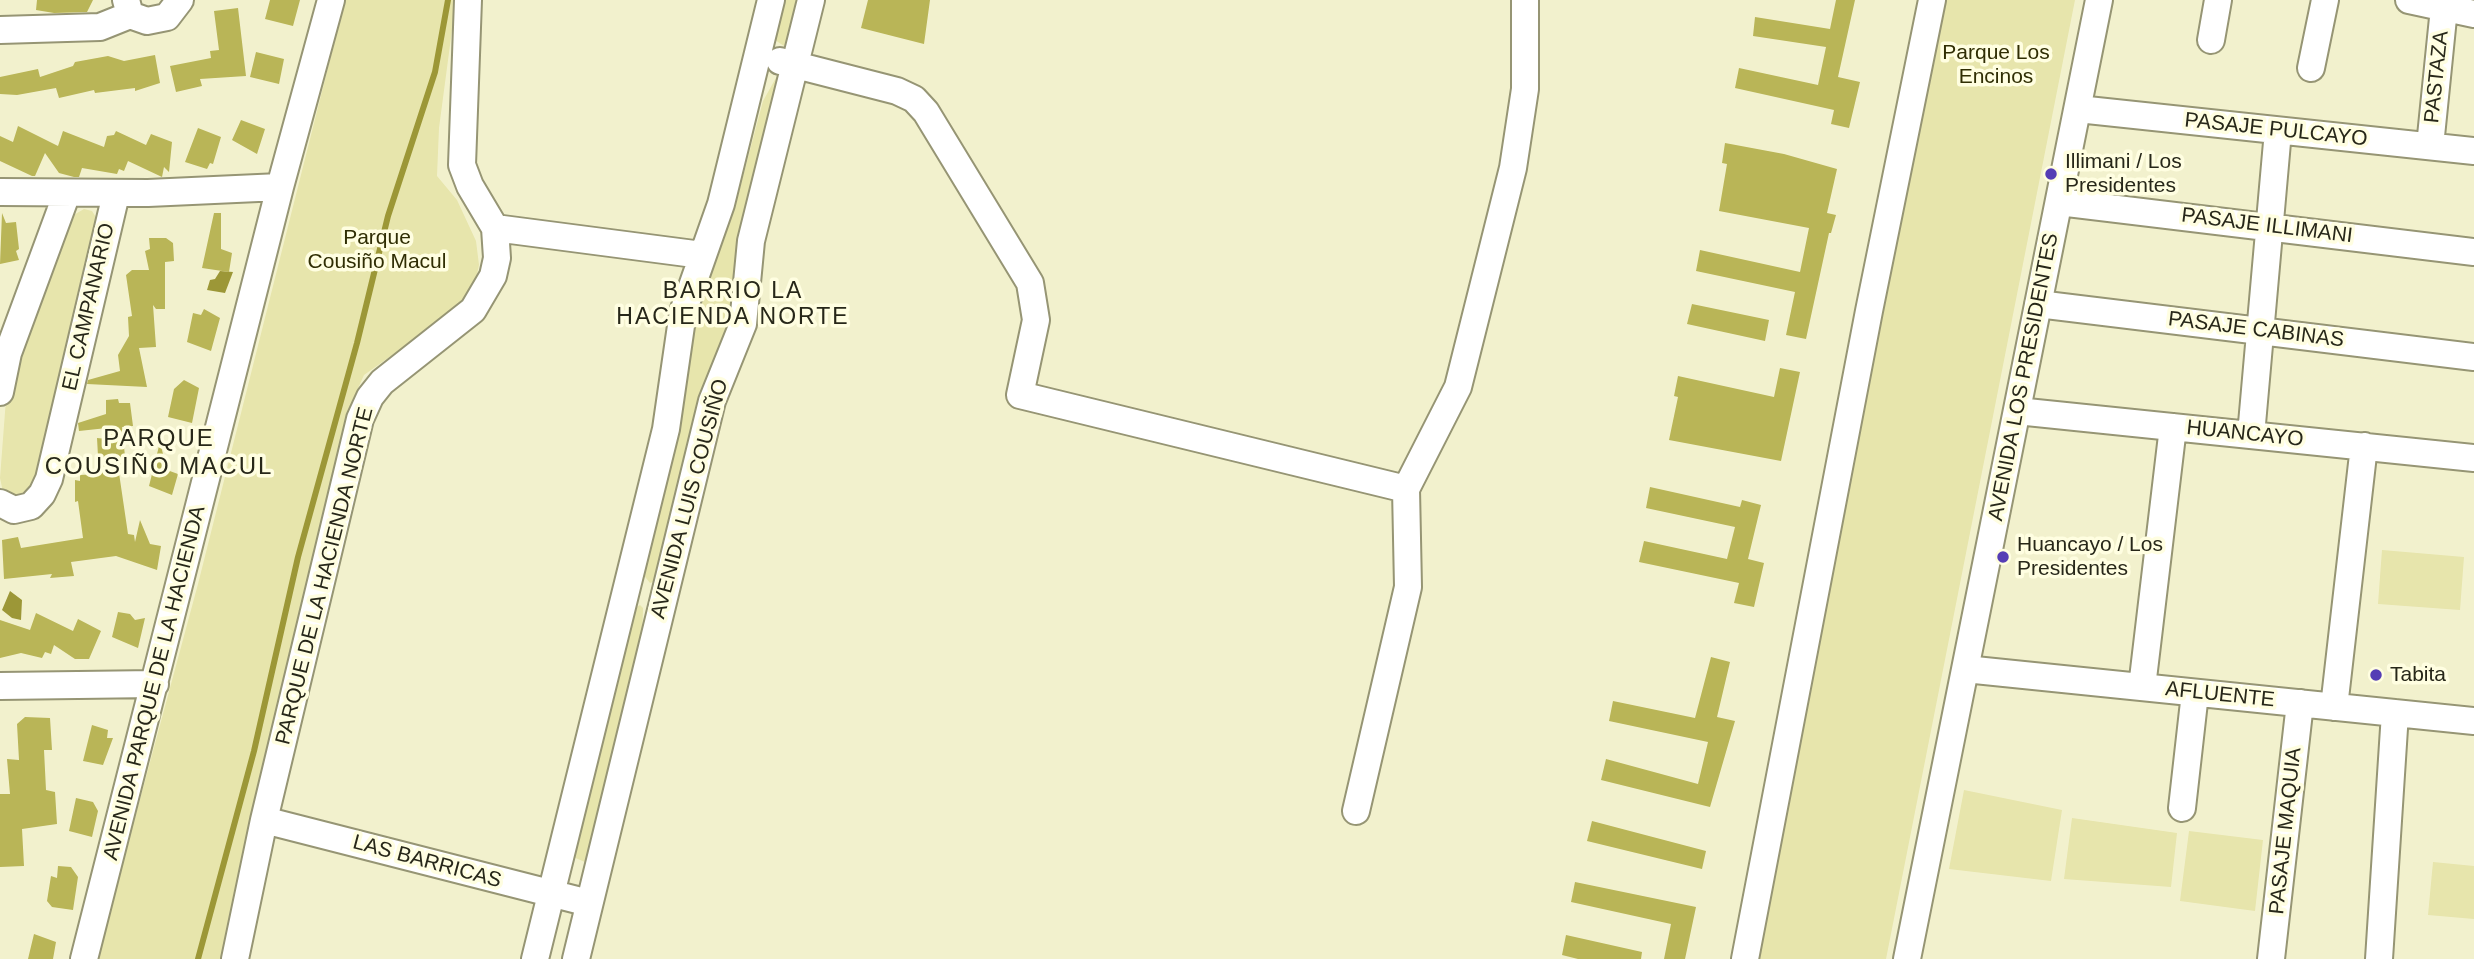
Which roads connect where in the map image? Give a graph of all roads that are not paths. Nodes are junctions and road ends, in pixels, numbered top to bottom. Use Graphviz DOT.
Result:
graph roads {
  1 [pos="180,0"];
  2 [pos="331,0"];
  3 [pos="468,0"];
  4 [pos="771,0"];
  5 [pos="811,0"];
  6 [pos="1525,0"];
  7 [pos="1932,0"];
  8 [pos="2099,0"];
  9 [pos="2218,0"];
  10 [pos="2325,0"];
  11 [pos="2409,0"];
  12 [pos="128,7"];
  13 [pos="2444,8"];
  14 [pos="2474,15"];
  15 [pos="0,30"];
  16 [pos="2211,40"];
  17 [pos="759,56"];
  18 [pos="794,65"];
  19 [pos="2311,68"];
  20 [pos="2078,109"];
  21 [pos="2278,131"];
  22 [pos="2430,146"];
  23 [pos="2474,151"];
  24 [pos="280,187"];
  25 [pos="0,192"];
  26 [pos="66,193"];
  27 [pos="116,194"];
  28 [pos="2059,202"];
  29 [pos="2268,226"];
  30 [pos="495,228"];
  31 [pos="2474,252"];
  32 [pos="702,255"];
  33 [pos="2038,304"];
  34 [pos="2260,331"];
  35 [pos="4,352"];
  36 [pos="2474,357"];
  37 [pos="0,392"];
  38 [pos="2017,411"];
  39 [pos="2172,427"];
  40 [pos="2250,435"];
  41 [pos="2364,446"];
  42 [pos="2474,457"];
  43 [pos="1406,489"];
  44 [pos="0,503"];
  45 [pos="626,591"];
  46 [pos="663,601"];
  47 [pos="1965,669"];
  48 [pos="155,684"];
  49 [pos="0,686"];
  50 [pos="2142,687"];
  51 [pos="2195,692"];
  52 [pos="2300,703"];
  53 [pos="2334,707"];
  54 [pos="2395,713"];
  55 [pos="2474,721"];
  56 [pos="2182,808"];
  57 [pos="1356,811"];
  58 [pos="264,820"];
  59 [pos="550,894"];
  60 [pos="589,903"];
  61 [pos="84,959"];
  62 [pos="235,959"];
  63 [pos="535,959"];
  64 [pos="576,959"];
  65 [pos="1745,959"];
  66 [pos="1907,959"];
  67 [pos="2271,959"];
  68 [pos="2379,959"];
  1 -- 12 [label="street"];
  2 -- 24 [label="street, AVENIDA PARQUE DE LA HACIENDA"];
  3 -- 30 [label="street"];
  4 -- 17 [label="street, AVENIDA LUIS COUSIÑO"];
  5 -- 18 [label="street, AVENIDA LUIS COUSIÑO"];
  6 -- 43 [label="street"];
  7 -- 65 [label="street"];
  8 -- 20 [label="street, AVENIDA LOS PRESIDENTES"];
  9 -- 16 [label="street"];
  10 -- 19 [label="street"];
  11 -- 13 [label="street"];
  12 -- 15 [label="street"];
  13 -- 14 [label="street"];
  13 -- 22 [label="street, PASTAZA"];
  17 -- 18 [label="street"];
  17 -- 32 [label="street, AVENIDA LUIS COUSIÑO"];
  18 -- 43 [label="street"];
  18 -- 46 [label="street, AVENIDA LUIS COUSIÑO"];
  20 -- 21 [label="street, PASAJE PULCAYO"];
  20 -- 28 [label="street, AVENIDA LOS PRESIDENTES"];
  21 -- 22 [label="street, PASAJE PULCAYO"];
  21 -- 29 [label="street"];
  22 -- 23 [label="street, PASAJE PULCAYO"];
  24 -- 27 [label="street, EL CAMPANARIO"];
  24 -- 48 [label="street, AVENIDA PARQUE DE LA HACIENDA"];
  25 -- 26 [label="street, EL CAMPANARIO"];
  26 -- 27 [label="street, EL CAMPANARIO"];
  26 -- 35 [label="street"];
  27 -- 44 [label="street, EL CAMPANARIO"];
  28 -- 29 [label="street, PASAJE ILLIMANI"];
  28 -- 33 [label="street, AVENIDA LOS PRESIDENTES"];
  29 -- 31 [label="street, PASAJE ILLIMANI"];
  29 -- 34 [label="street"];
  30 -- 32 [label="street"];
  30 -- 58 [label="street, PARQUE DE LA HACIENDA NORTE"];
  32 -- 45 [label="street, AVENIDA LUIS COUSIÑO"];
  33 -- 34 [label="street, PASAJE CABINAS"];
  33 -- 38 [label="street, AVENIDA LOS PRESIDENTES"];
  34 -- 36 [label="street, PASAJE CABINAS"];
  34 -- 40 [label="street"];
  35 -- 37 [label="street"];
  38 -- 39 [label="street, HUANCAYO"];
  38 -- 47 [label="street, AVENIDA LOS PRESIDENTES"];
  39 -- 40 [label="street, HUANCAYO"];
  39 -- 50 [label="street"];
  40 -- 41 [label="street, HUANCAYO"];
  41 -- 42 [label="street, HUANCAYO"];
  41 -- 53 [label="street"];
  43 -- 57 [label="street"];
  45 -- 46 [label="street"];
  45 -- 59 [label="street, AVENIDA LUIS COUSIÑO"];
  46 -- 60 [label="street, AVENIDA LUIS COUSIÑO"];
  47 -- 50 [label="street, AFLUENTE"];
  47 -- 66 [label="street, AVENIDA LOS PRESIDENTES"];
  48 -- 49 [label="street"];
  48 -- 61 [label="street, AVENIDA PARQUE DE LA HACIENDA"];
  50 -- 51 [label="street, AFLUENTE"];
  51 -- 52 [label="street, AFLUENTE"];
  51 -- 56 [label="street"];
  52 -- 53 [label="street, AFLUENTE"];
  52 -- 67 [label="street, PASAJE MAQUIA"];
  53 -- 54 [label="street, AFLUENTE"];
  54 -- 55 [label="street, AFLUENTE"];
  54 -- 68 [label="street"];
  58 -- 59 [label="street, LAS BARRICAS"];
  58 -- 62 [label="street, PARQUE DE LA HACIENDA NORTE"];
  59 -- 60 [label="street, LAS BARRICAS"];
  59 -- 63 [label="street, AVENIDA LUIS COUSIÑO"];
  60 -- 64 [label="street, AVENIDA LUIS COUSIÑO"];
}
